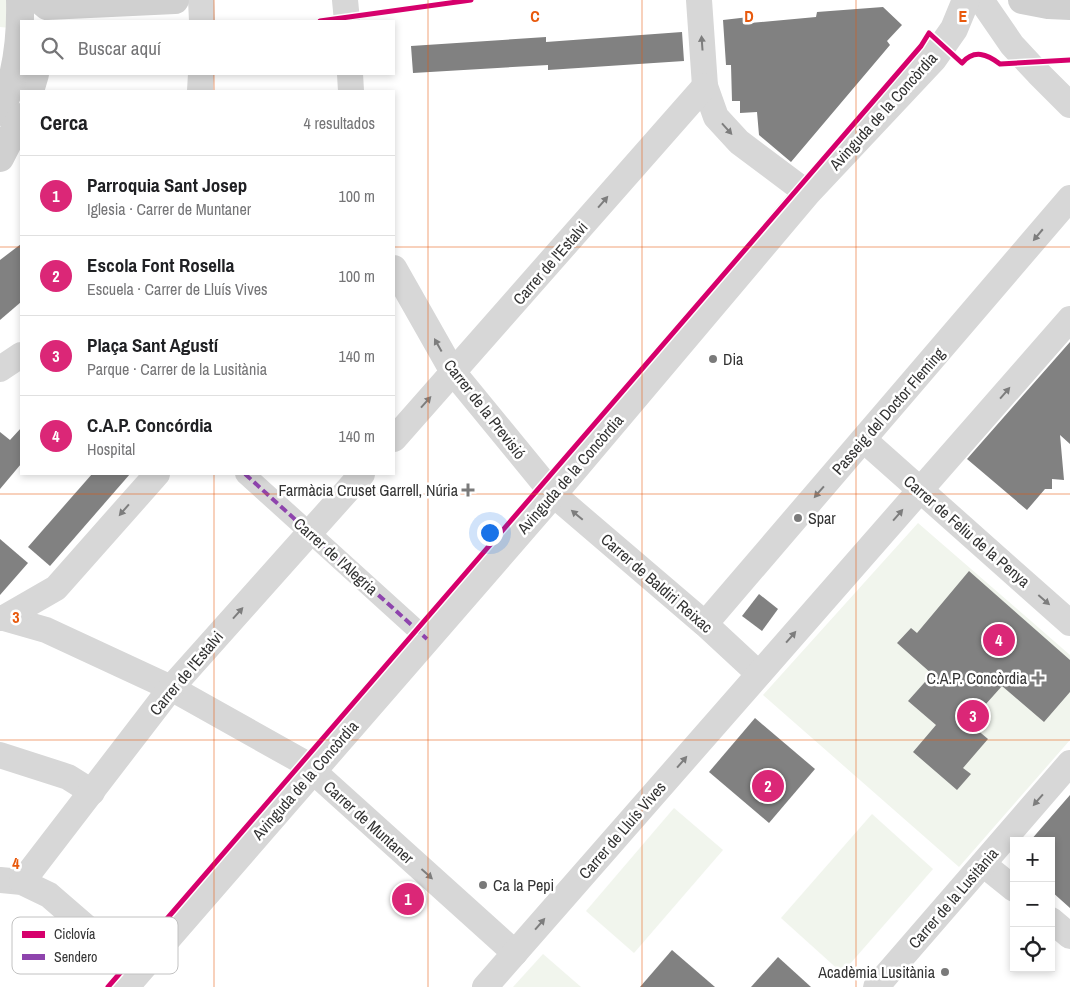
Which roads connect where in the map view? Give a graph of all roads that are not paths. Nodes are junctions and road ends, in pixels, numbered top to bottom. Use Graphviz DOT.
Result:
graph roads {
  1 [pos="20,0"];
  2 [pos="175,0"];
  3 [pos="201,0"];
  4 [pos="345,0"];
  5 [pos="699,0"];
  6 [pos="966,0"];
  7 [pos="981,0"];
  8 [pos="44,7"];
  9 [pos="202,20"];
  10 [pos="347,20"];
  11 [pos="34,75"];
  12 [pos="201,75"];
  13 [pos="350,75"];
  14 [pos="705,86"];
  15 [pos="30,90"];
  16 [pos="200,90"];
  17 [pos="351,90"];
  18 [pos="1070,105"];
  19 [pos="0,112"];
  20 [pos="20,119"];
  21 [pos="0,158"];
  22 [pos="808,193"];
  23 [pos="1070,198"];
  24 [pos="395,270"];
  25 [pos="1070,319"];
  26 [pos="20,356"];
  27 [pos="0,369"];
  28 [pos="453,372"];
  29 [pos="395,438"];
  30 [pos="864,440"];
  31 [pos="156,475"];
  32 [pos="246,475"];
  33 [pos="361,475"];
  34 [pos="920,490"];
  35 [pos="553,494"];
  36 [pos="310,532"];
  37 [pos="2,618"];
  38 [pos="1070,623"];
  39 [pos="705,624"];
  40 [pos="427,639"];
  41 [pos="758,674"];
  42 [pos="171,688"];
  43 [pos="0,755"];
  44 [pos="1070,763"];
  45 [pos="312,771"];
  46 [pos="92,792"];
  47 [pos="983,864"];
  48 [pos="11,881"];
  49 [pos="1010,886"];
  50 [pos="70,917"];
  51 [pos="1055,923"];
  52 [pos="178,926"];
  53 [pos="1070,936"];
  54 [pos="514,953"];
  55 [pos="485,987"];
  56 [pos="876,987"];
  1 -- 19 [label="main road"];
  2 -- 8 [label="main road"];
  3 -- 9 [label="street"];
  4 -- 10 [label="street"];
  14 -- 5 [label="street, one-way"];
  6 -- 22 [label="street, Avinguda de la Concòrdia"];
  7 -- 18 [label="street"];
  11 -- 15 [label="main road"];
  12 -- 16 [label="street"];
  13 -- 17 [label="street"];
  14 -- 22 [label="street, one-way"];
  28 -- 14 [label="street, Carrer de l'Estalvi, one-way"];
  20 -- 21 [label="main road"];
  22 -- 35 [label="street, Avinguda de la Concòrdia"];
  23 -- 30 [label="street, Passeig del Doctor Fleming, one-way"];
  28 -- 24 [label="street, Carrer de la Previsió, one-way"];
  34 -- 25 [label="street, one-way"];
  26 -- 27 [label="street"];
  29 -- 28 [label="street, Carrer de l'Estalvi, one-way"];
  28 -- 35 [label="street, Carrer de la Previsió"];
  30 -- 34 [label="street, Carrer de Feliu de la Penya"];
  30 -- 39 [label="street, Passeig del Doctor Fleming, one-way"];
  31 -- 37 [label="street, one-way"];
  32 -- 36 [label="street, Carrer de l'Alegria"];
  33 -- 36 [label="street, Carrer de l'Estalvi"];
  34 -- 38 [label="street, Carrer de Feliu de la Penya, one-way"];
  41 -- 34 [label="street, one-way"];
  39 -- 35 [label="street, Carrer de Baldiri Reixac, one-way"];
  35 -- 40 [label="street, Avinguda de la Concòrdia"];
  36 -- 40 [label="street, Carrer de l'Alegria"];
  42 -- 36 [label="street, Carrer de l'Estalvi, one-way"];
  37 -- 42 [label="street, Carrer de Muntaner"];
  39 -- 41 [label="street, Carrer de Baldiri Reixac"];
  40 -- 45 [label="street, Avinguda de la Concòrdia"];
  54 -- 41 [label="street, Carrer de Lluís Vives, one-way"];
  42 -- 45 [label="street, Carrer de Muntaner"];
  42 -- 46 [label="street, Carrer de l'Estalvi"];
  43 -- 46 [label="street"];
  44 -- 47 [label="street, Carrer de la Lusitània, one-way"];
  45 -- 52 [label="street, Avinguda de la Concòrdia"];
  45 -- 54 [label="street, Carrer de Muntaner, one-way"];
  46 -- 48 [label="street, Carrer de l'Estalvi"];
  47 -- 49 [label="street"];
  47 -- 56 [label="street, Carrer de la Lusitània"];
  48 -- 50 [label="street"];
  51 -- 53 [label="street"];
  54 -- 55 [label="street, Carrer de Lluís Vives"];
}
